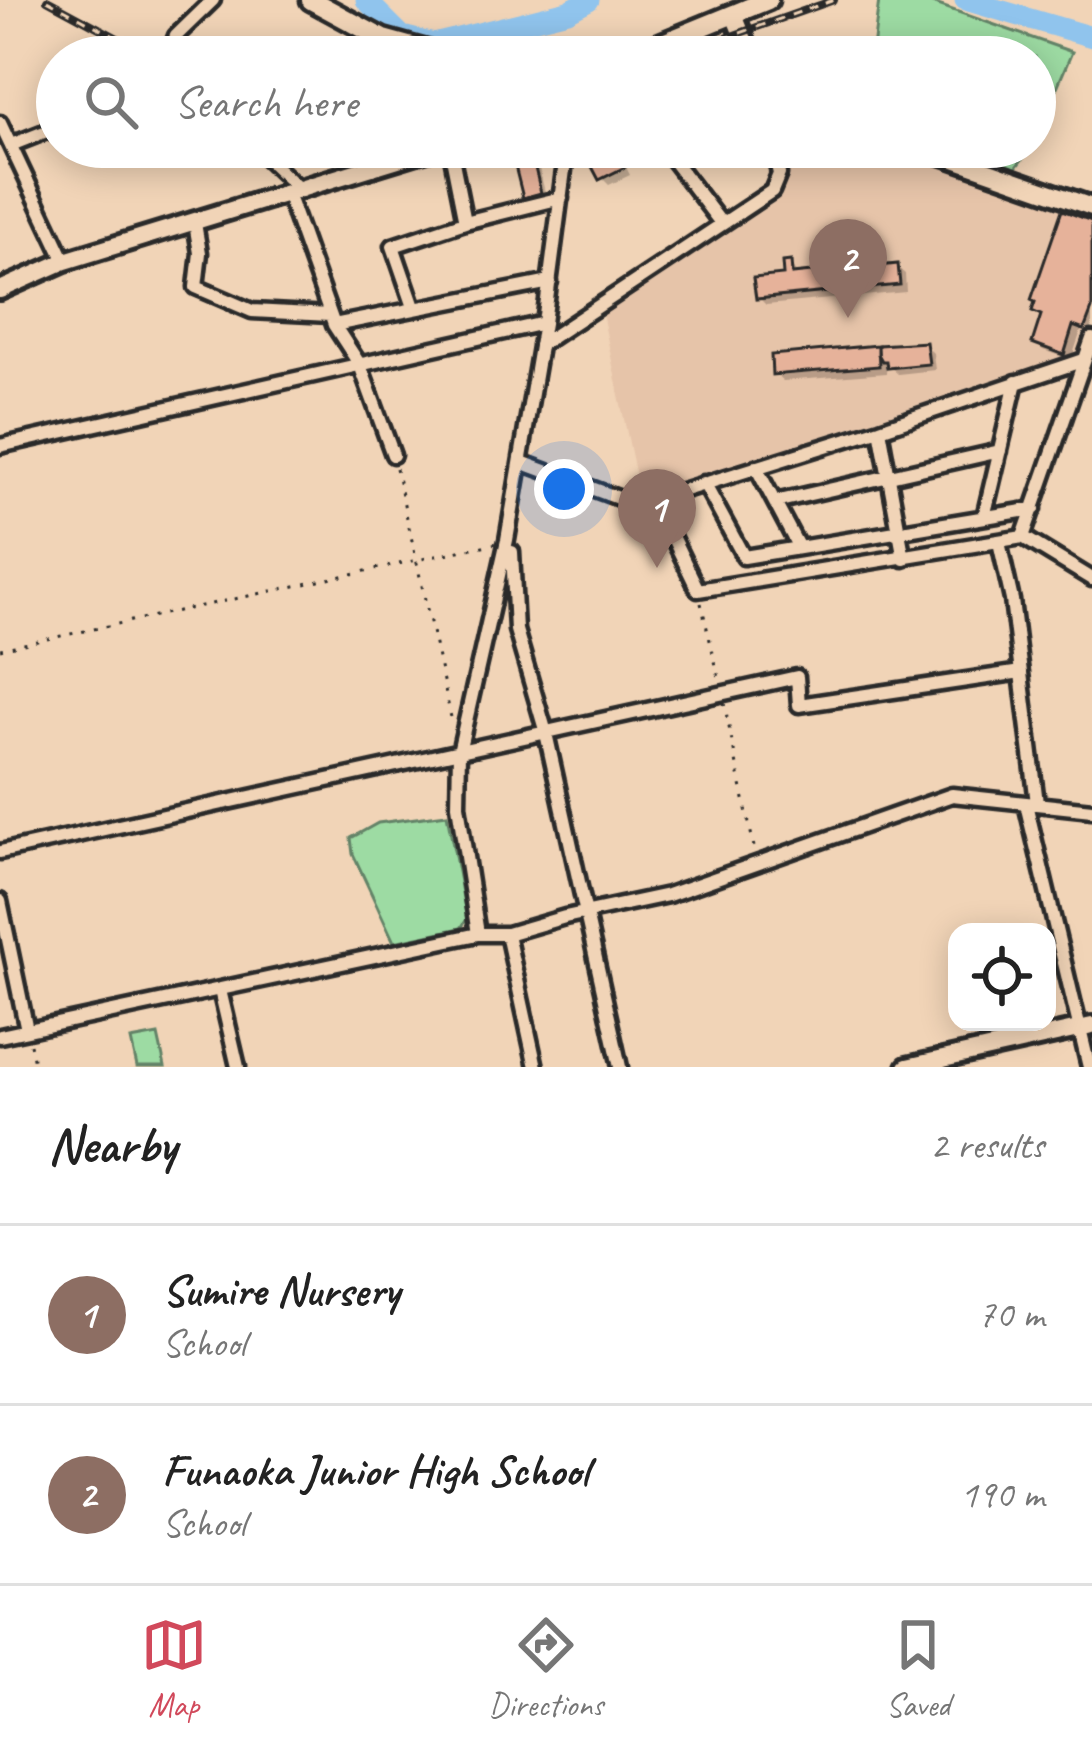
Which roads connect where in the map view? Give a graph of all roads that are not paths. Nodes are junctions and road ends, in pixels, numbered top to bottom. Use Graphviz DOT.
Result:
graph roads {
  1 [pos="213,0"];
  2 [pos="311,0"];
  3 [pos="768,0"];
  4 [pos="734,15"];
  5 [pos="176,36"];
  6 [pos="377,36"];
  7 [pos="681,36"];
  8 [pos="742,36"];
  9 [pos="0,123"];
  10 [pos="36,136"];
  11 [pos="11,145"];
  12 [pos="272,168"];
  13 [pos="373,168"];
  14 [pos="455,168"];
  15 [pos="564,168"];
  16 [pos="679,168"];
  17 [pos="778,168"];
  18 [pos="980,168"];
  19 [pos="294,194"];
  20 [pos="561,197"];
  21 [pos="1092,207"];
  22 [pos="465,222"];
  23 [pos="722,223"];
  24 [pos="195,224"];
  25 [pos="64,261"];
  26 [pos="550,282"];
  27 [pos="2,286"];
  28 [pos="414,308"];
  29 [pos="332,320"];
  30 [pos="544,323"];
  31 [pos="1092,339"];
  32 [pos="539,346"];
  33 [pos="1084,360"];
  34 [pos="360,365"];
  35 [pos="1016,382"];
  36 [pos="880,429"];
  37 [pos="0,446"];
  38 [pos="1000,451"];
  39 [pos="392,454"];
  40 [pos="521,462"];
  41 [pos="756,467"];
  42 [pos="888,476"];
  43 [pos="704,483"];
  44 [pos="654,499"];
  45 [pos="775,502"];
  46 [pos="1034,509"];
  47 [pos="984,517"];
  48 [pos="898,532"];
  49 [pos="1023,537"];
  50 [pos="507,540"];
  51 [pos="999,542"];
  52 [pos="800,548"];
  53 [pos="904,559"];
  54 [pos="1092,580"];
  55 [pos="1021,672"];
  56 [pos="546,733"];
  57 [pos="459,752"];
  58 [pos="1032,804"];
  59 [pos="1092,810"];
  60 [pos="0,852"];
  61 [pos="0,901"];
  62 [pos="586,912"];
  63 [pos="478,934"];
  64 [pos="507,934"];
  65 [pos="220,990"];
  66 [pos="1087,1027"];
  67 [pos="27,1030"];
  68 [pos="0,1036"];
  69 [pos="238,1067"];
  70 [pos="536,1067"];
  71 [pos="620,1067"];
  72 [pos="907,1067"];
  73 [pos="1089,1067"];
  1 -- 5 [label="street"];
  2 -- 6 [label="highway"];
  3 -- 4 [label="highway"];
  4 -- 7 [label="highway"];
  4 -- 8 [label="main road"];
  9 -- 11 [label="street"];
  10 -- 11 [label="street"];
  11 -- 25 [label="street"];
  12 -- 19 [label="street"];
  13 -- 19 [label="main road"];
  14 -- 22 [label="street"];
  15 -- 20 [label="street"];
  16 -- 23 [label="street"];
  17 -- 23 [label="street"];
  18 -- 21 [label="main road"];
  19 -- 24 [label="main road"];
  19 -- 29 [label="street"];
  20 -- 22 [label="street"];
  20 -- 26 [label="street"];
  22 -- 28 [label="street"];
  23 -- 32 [label="street"];
  24 -- 25 [label="main road"];
  24 -- 29 [label="street"];
  25 -- 27 [label="main road"];
  26 -- 28 [label="street"];
  26 -- 30 [label="street"];
  28 -- 29 [label="street"];
  29 -- 34 [label="street"];
  30 -- 32 [label="street"];
  30 -- 34 [label="street"];
  31 -- 33 [label="street"];
  32 -- 40 [label="street"];
  33 -- 35 [label="street"];
  33 -- 46 [label="street"];
  34 -- 37 [label="street"];
  34 -- 39 [label="street"];
  35 -- 36 [label="street"];
  35 -- 38 [label="street"];
  36 -- 41 [label="street"];
  36 -- 42 [label="street"];
  38 -- 42 [label="street"];
  38 -- 47 [label="street"];
  40 -- 44 [label="street"];
  40 -- 50 [label="street"];
  41 -- 43 [label="street"];
  41 -- 45 [label="street"];
  42 -- 45 [label="street"];
  42 -- 48 [label="street"];
  43 -- 44 [label="street"];
  43 -- 52 [label="street"];
  44 -- 53 [label="street"];
  45 -- 52 [label="street"];
  46 -- 47 [label="street"];
  46 -- 49 [label="street"];
  47 -- 48 [label="street"];
  48 -- 52 [label="street"];
  48 -- 53 [label="street"];
  49 -- 51 [label="street"];
  49 -- 54 [label="street"];
  50 -- 56 [label="street"];
  50 -- 57 [label="street"];
  51 -- 53 [label="street"];
  51 -- 55 [label="street"];
  55 -- 56 [label="street"];
  55 -- 58 [label="street"];
  56 -- 57 [label="street"];
  56 -- 62 [label="street"];
  57 -- 60 [label="street"];
  57 -- 63 [label="street"];
  58 -- 59 [label="street"];
  58 -- 62 [label="street"];
  58 -- 66 [label="street"];
  61 -- 67 [label="street"];
  62 -- 64 [label="street"];
  62 -- 71 [label="street"];
  63 -- 64 [label="street"];
  63 -- 65 [label="street"];
  64 -- 70 [label="street"];
  65 -- 67 [label="street"];
  65 -- 69 [label="street"];
  66 -- 72 [label="main road"];
  66 -- 73 [label="street"];
  67 -- 68 [label="street"];
}
